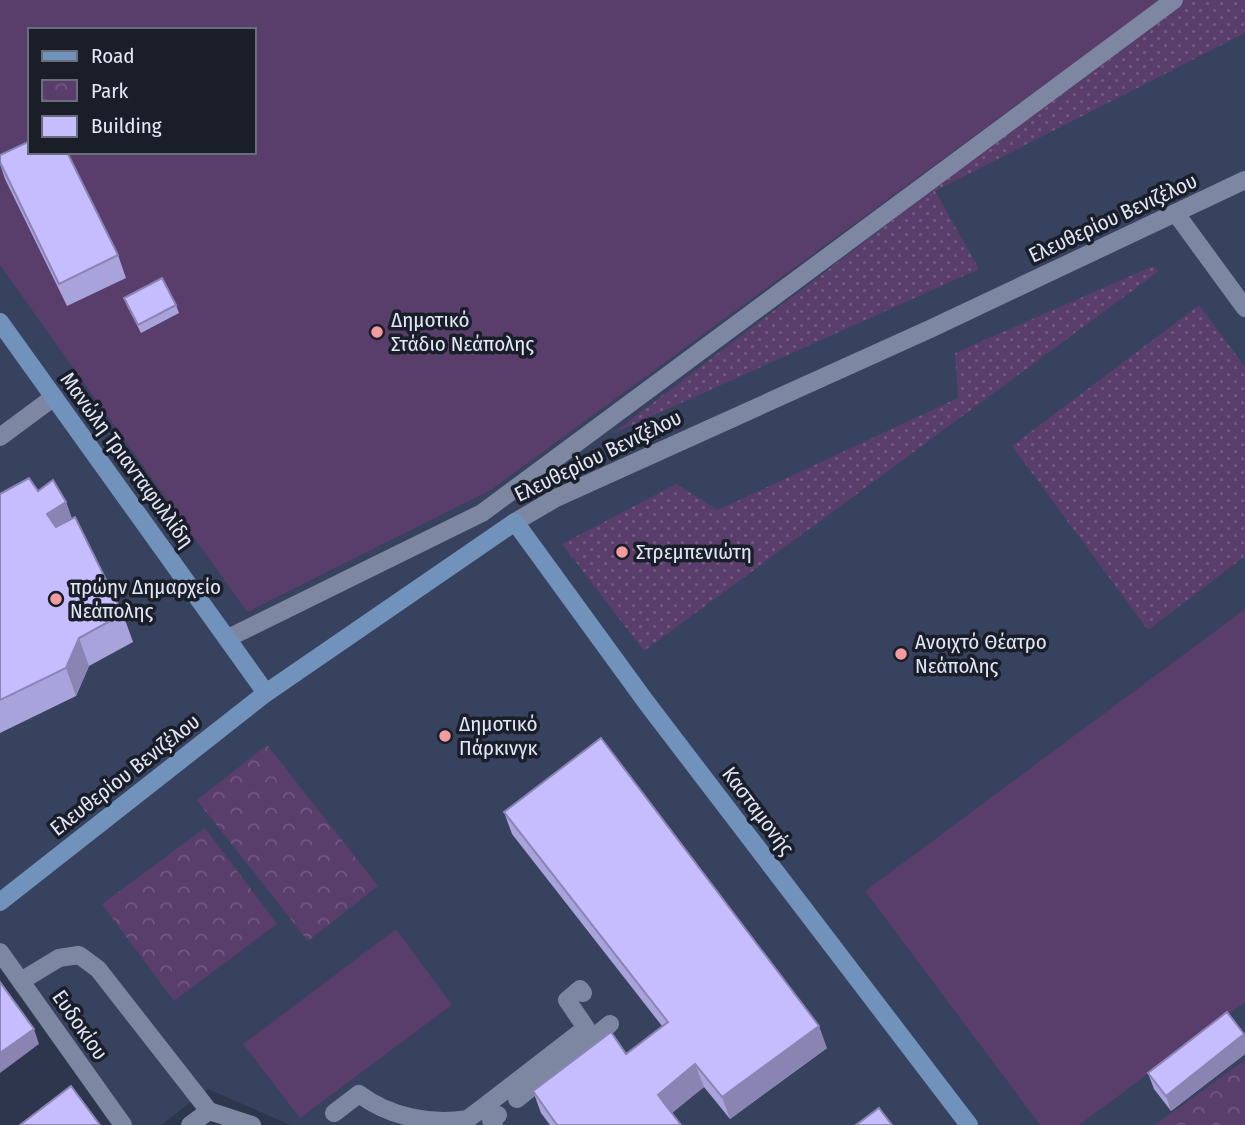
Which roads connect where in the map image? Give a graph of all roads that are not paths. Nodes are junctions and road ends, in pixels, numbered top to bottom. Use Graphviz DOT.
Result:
graph roads {
  1 [pos="1174,0"];
  2 [pos="1245,180"];
  3 [pos="1177,215"];
  4 [pos="1245,308"];
  5 [pos="0,322"];
  6 [pos="54,397"];
  7 [pos="0,437"];
  8 [pos="514,523"];
  9 [pos="228,638"];
  10 [pos="267,693"];
  11 [pos="0,902"];
  12 [pos="0,952"];
  13 [pos="21,981"];
  14 [pos="583,993"];
  15 [pos="610,1024"];
  16 [pos="520,1091"];
  17 [pos="209,1111"];
  18 [pos="334,1113"];
  19 [pos="123,1125"];
  20 [pos="190,1125"];
  21 [pos="252,1125"];
  22 [pos="969,1125"];
  1 -- 9 [label="street"];
  2 -- 3 [label="street, Ελευθερίου Βενιζέλου"];
  3 -- 4 [label="street"];
  3 -- 8 [label="street, Ελευθερίου Βενιζέλου"];
  5 -- 6 [label="street, Μανώλη Τριανταφυλλίδη"];
  6 -- 7 [label="street"];
  6 -- 9 [label="street, Μανώλη Τριανταφυλλίδη"];
  8 -- 10 [label="street, Ελευθερίου Βενιζέλου"];
  8 -- 22 [label="street, Κασταμονής"];
  9 -- 10 [label="street, Μανώλη Τριανταφυλλίδη"];
  10 -- 11 [label="street, Ελευθερίου Βενιζέλου"];
  12 -- 13 [label="street, Ευδοκίου"];
  13 -- 17 [label="street"];
  13 -- 19 [label="street, Ευδοκίου"];
  14 -- 16 [label="street"];
  15 -- 16 [label="street"];
  16 -- 18 [label="street"];
  17 -- 20 [label="street"];
  17 -- 21 [label="street"];
}
